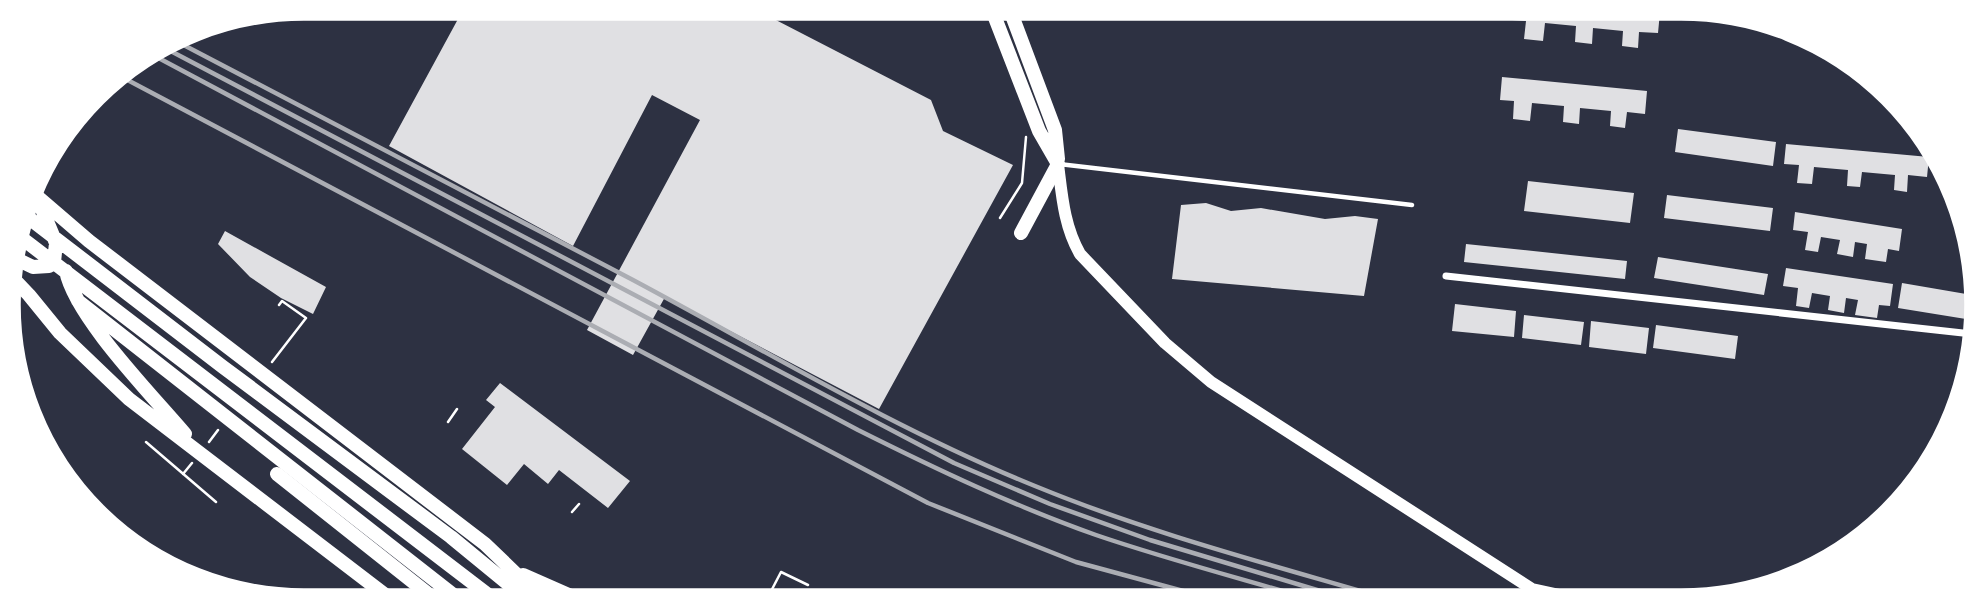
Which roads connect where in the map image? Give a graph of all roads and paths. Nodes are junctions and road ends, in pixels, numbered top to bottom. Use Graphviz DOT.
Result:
graph roads {
  1 [pos="995,19"];
  2 [pos="1013,19"];
  3 [pos="1026,129"];
  4 [pos="1058,164"];
  5 [pos="40,198"];
  6 [pos="38,202"];
  7 [pos="1412,205"];
  8 [pos="1000,218"];
  9 [pos="32,220"];
  10 [pos="1021,233"];
  11 [pos="89,241"];
  12 [pos="27,242"];
  13 [pos="23,263"];
  14 [pos="1446,276"];
  15 [pos="20,286"];
  16 [pos="78,301"];
  17 [pos="279,305"];
  18 [pos="306,318"];
  19 [pos="1964,333"];
  20 [pos="457,409"];
  21 [pos="448,422"];
  22 [pos="146,442"];
  23 [pos="197,450"];
  24 [pos="277,474"];
  25 [pos="216,502"];
  26 [pos="579,504"];
  27 [pos="572,512"];
  28 [pos="513,571"];
  29 [pos="808,585"];
  30 [pos="379,590"];
  31 [pos="423,590"];
  32 [pos="447,590"];
  33 [pos="482,590"];
  34 [pos="515,590"];
  35 [pos="533,590"];
  36 [pos="557,590"];
  37 [pos="772,590"];
  38 [pos="1537,590"];
  1 -- 4 [label="main road"];
  2 -- 4 [label="main road"];
  3 -- 8 [label="path"];
  4 -- 7 [label="lane"];
  4 -- 10 [label="main road"];
  4 -- 38 [label="main road"];
  5 -- 11 [label="main road"];
  6 -- 13 [label="main road"];
  9 -- 34 [label="main road"];
  11 -- 16 [label="main road"];
  11 -- 28 [label="main road"];
  12 -- 33 [label="main road"];
  14 -- 19 [label="street"];
  15 -- 23 [label="main road"];
  16 -- 23 [label="main road"];
  16 -- 32 [label="main road"];
  17 -- 18 [label="path"];
  20 -- 21 [label="path"];
  22 -- 25 [label="path"];
  23 -- 30 [label="main road"];
  24 -- 31 [label="main road"];
  26 -- 27 [label="path"];
  28 -- 35 [label="main road"];
  28 -- 36 [label="main road"];
  29 -- 37 [label="path"];
}
